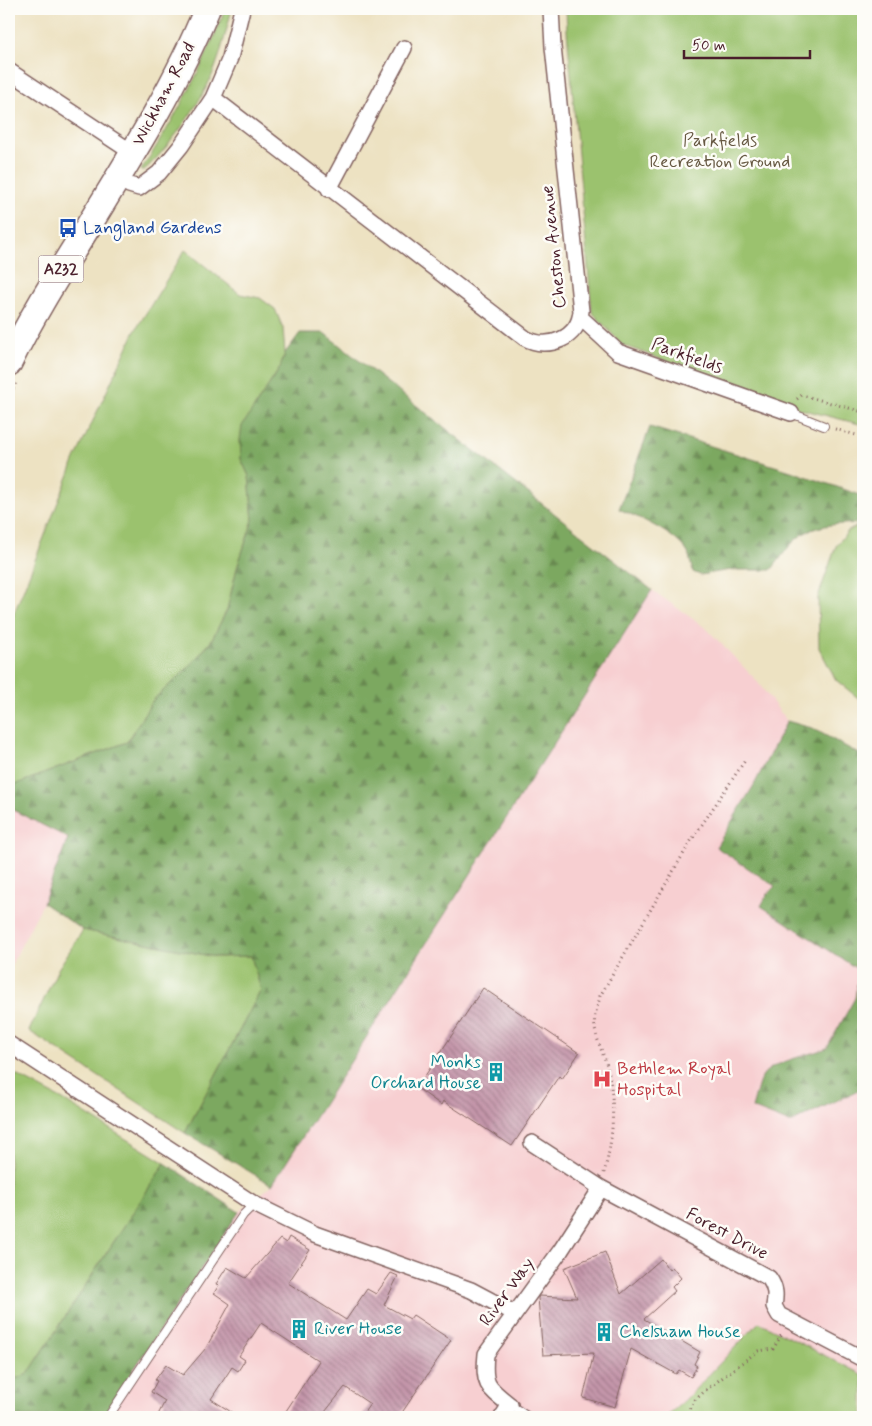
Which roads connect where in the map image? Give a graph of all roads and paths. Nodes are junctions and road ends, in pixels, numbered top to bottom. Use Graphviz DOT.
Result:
graph roads {
  1 [pos="207,9"];
  2 [pos="242,9"];
  3 [pos="551,9"];
  4 [pos="404,48"];
  5 [pos="9,71"];
  6 [pos="213,98"];
  7 [pos="133,153"];
  8 [pos="118,178"];
  9 [pos="329,189"];
  10 [pos="580,317"];
  11 [pos="9,363"];
  12 [pos="863,412"];
  13 [pos="791,413"];
  14 [pos="824,426"];
  15 [pos="863,436"];
  16 [pos="746,759"];
  17 [pos="9,1044"];
  18 [pos="532,1144"];
  19 [pos="601,1188"];
  20 [pos="254,1204"];
  21 [pos="514,1313"];
  22 [pos="790,1320"];
  23 [pos="863,1359"];
  24 [pos="506,1411"];
  25 [pos="108,1417"];
  26 [pos="528,1417"];
  27 [pos="684,1417"];
  1 -- 7 [label="highway, Wickham Road / A232"];
  2 -- 6 [label="street, Wickham Road"];
  3 -- 10 [label="street, Cheston Avenue"];
  4 -- 9 [label="street"];
  5 -- 7 [label="street"];
  6 -- 8 [label="street, Wickham Road"];
  6 -- 9 [label="street, Cheston Avenue"];
  7 -- 8 [label="highway, Wickham Road / A232"];
  8 -- 11 [label="highway, Wickham Road / A232"];
  9 -- 10 [label="street, Cheston Avenue"];
  10 -- 13 [label="street, Parkfields"];
  12 -- 13 [label="path"];
  13 -- 14 [label="lane"];
  14 -- 15 [label="path"];
  16 -- 19 [label="path"];
  17 -- 20 [label="street"];
  18 -- 19 [label="street"];
  19 -- 21 [label="street, River Way"];
  19 -- 22 [label="street, Forest Drive"];
  20 -- 21 [label="street"];
  20 -- 25 [label="lane"];
  21 -- 24 [label="street, River Way"];
  22 -- 23 [label="street, Forest Drive"];
  22 -- 27 [label="path"];
  24 -- 26 [label="lane"];
}
